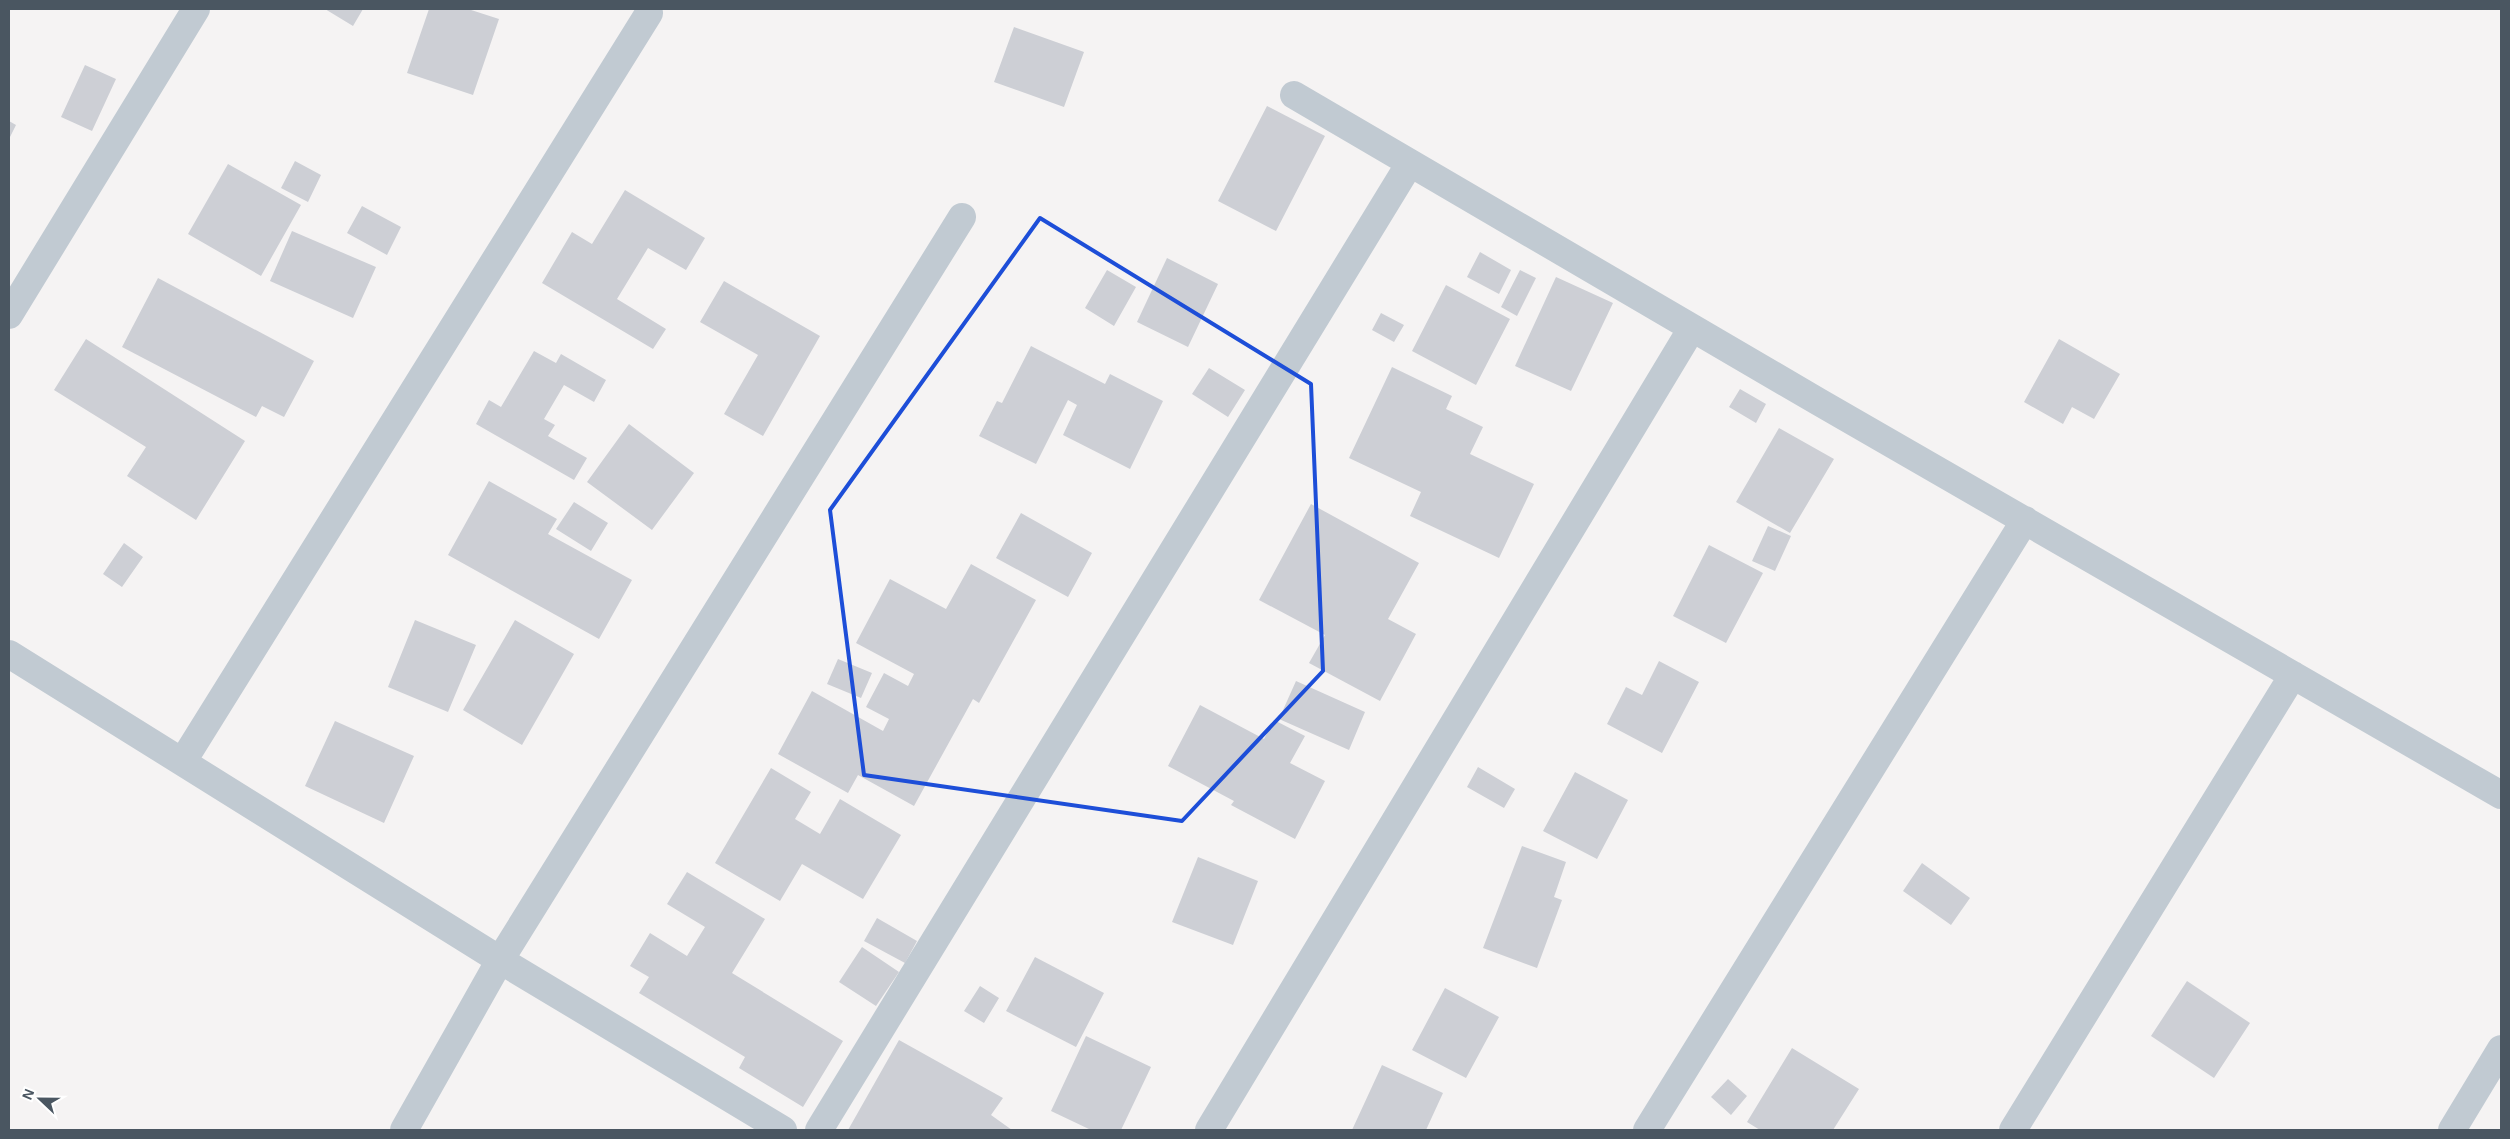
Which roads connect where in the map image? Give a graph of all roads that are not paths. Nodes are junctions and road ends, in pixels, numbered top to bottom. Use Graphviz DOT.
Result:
graph roads {
  1 [pos="196,9"];
  2 [pos="649,13"];
  3 [pos="1294,95"];
  4 [pos="1410,163"];
  5 [pos="962,217"];
  6 [pos="9,314"];
  7 [pos="1692,328"];
  8 [pos="2025,520"];
  9 [pos="9,654"];
  10 [pos="2293,675"];
  11 [pos="183,761"];
  12 [pos="2501,795"];
  13 [pos="500,960"];
  14 [pos="2501,1049"];
  15 [pos="404,1130"];
  16 [pos="783,1130"];
  17 [pos="819,1130"];
  18 [pos="1209,1130"];
  19 [pos="1647,1130"];
  20 [pos="2013,1130"];
  21 [pos="2452,1130"];
  1 -- 6 [label="street"];
  2 -- 11 [label="street"];
  3 -- 4 [label="street"];
  4 -- 7 [label="street"];
  4 -- 17 [label="street"];
  5 -- 13 [label="street"];
  7 -- 8 [label="street"];
  7 -- 18 [label="street"];
  8 -- 10 [label="street"];
  8 -- 19 [label="street"];
  9 -- 11 [label="street"];
  10 -- 12 [label="street"];
  10 -- 20 [label="street"];
  11 -- 13 [label="street"];
  13 -- 15 [label="street"];
  13 -- 16 [label="street"];
  14 -- 21 [label="street"];
}
